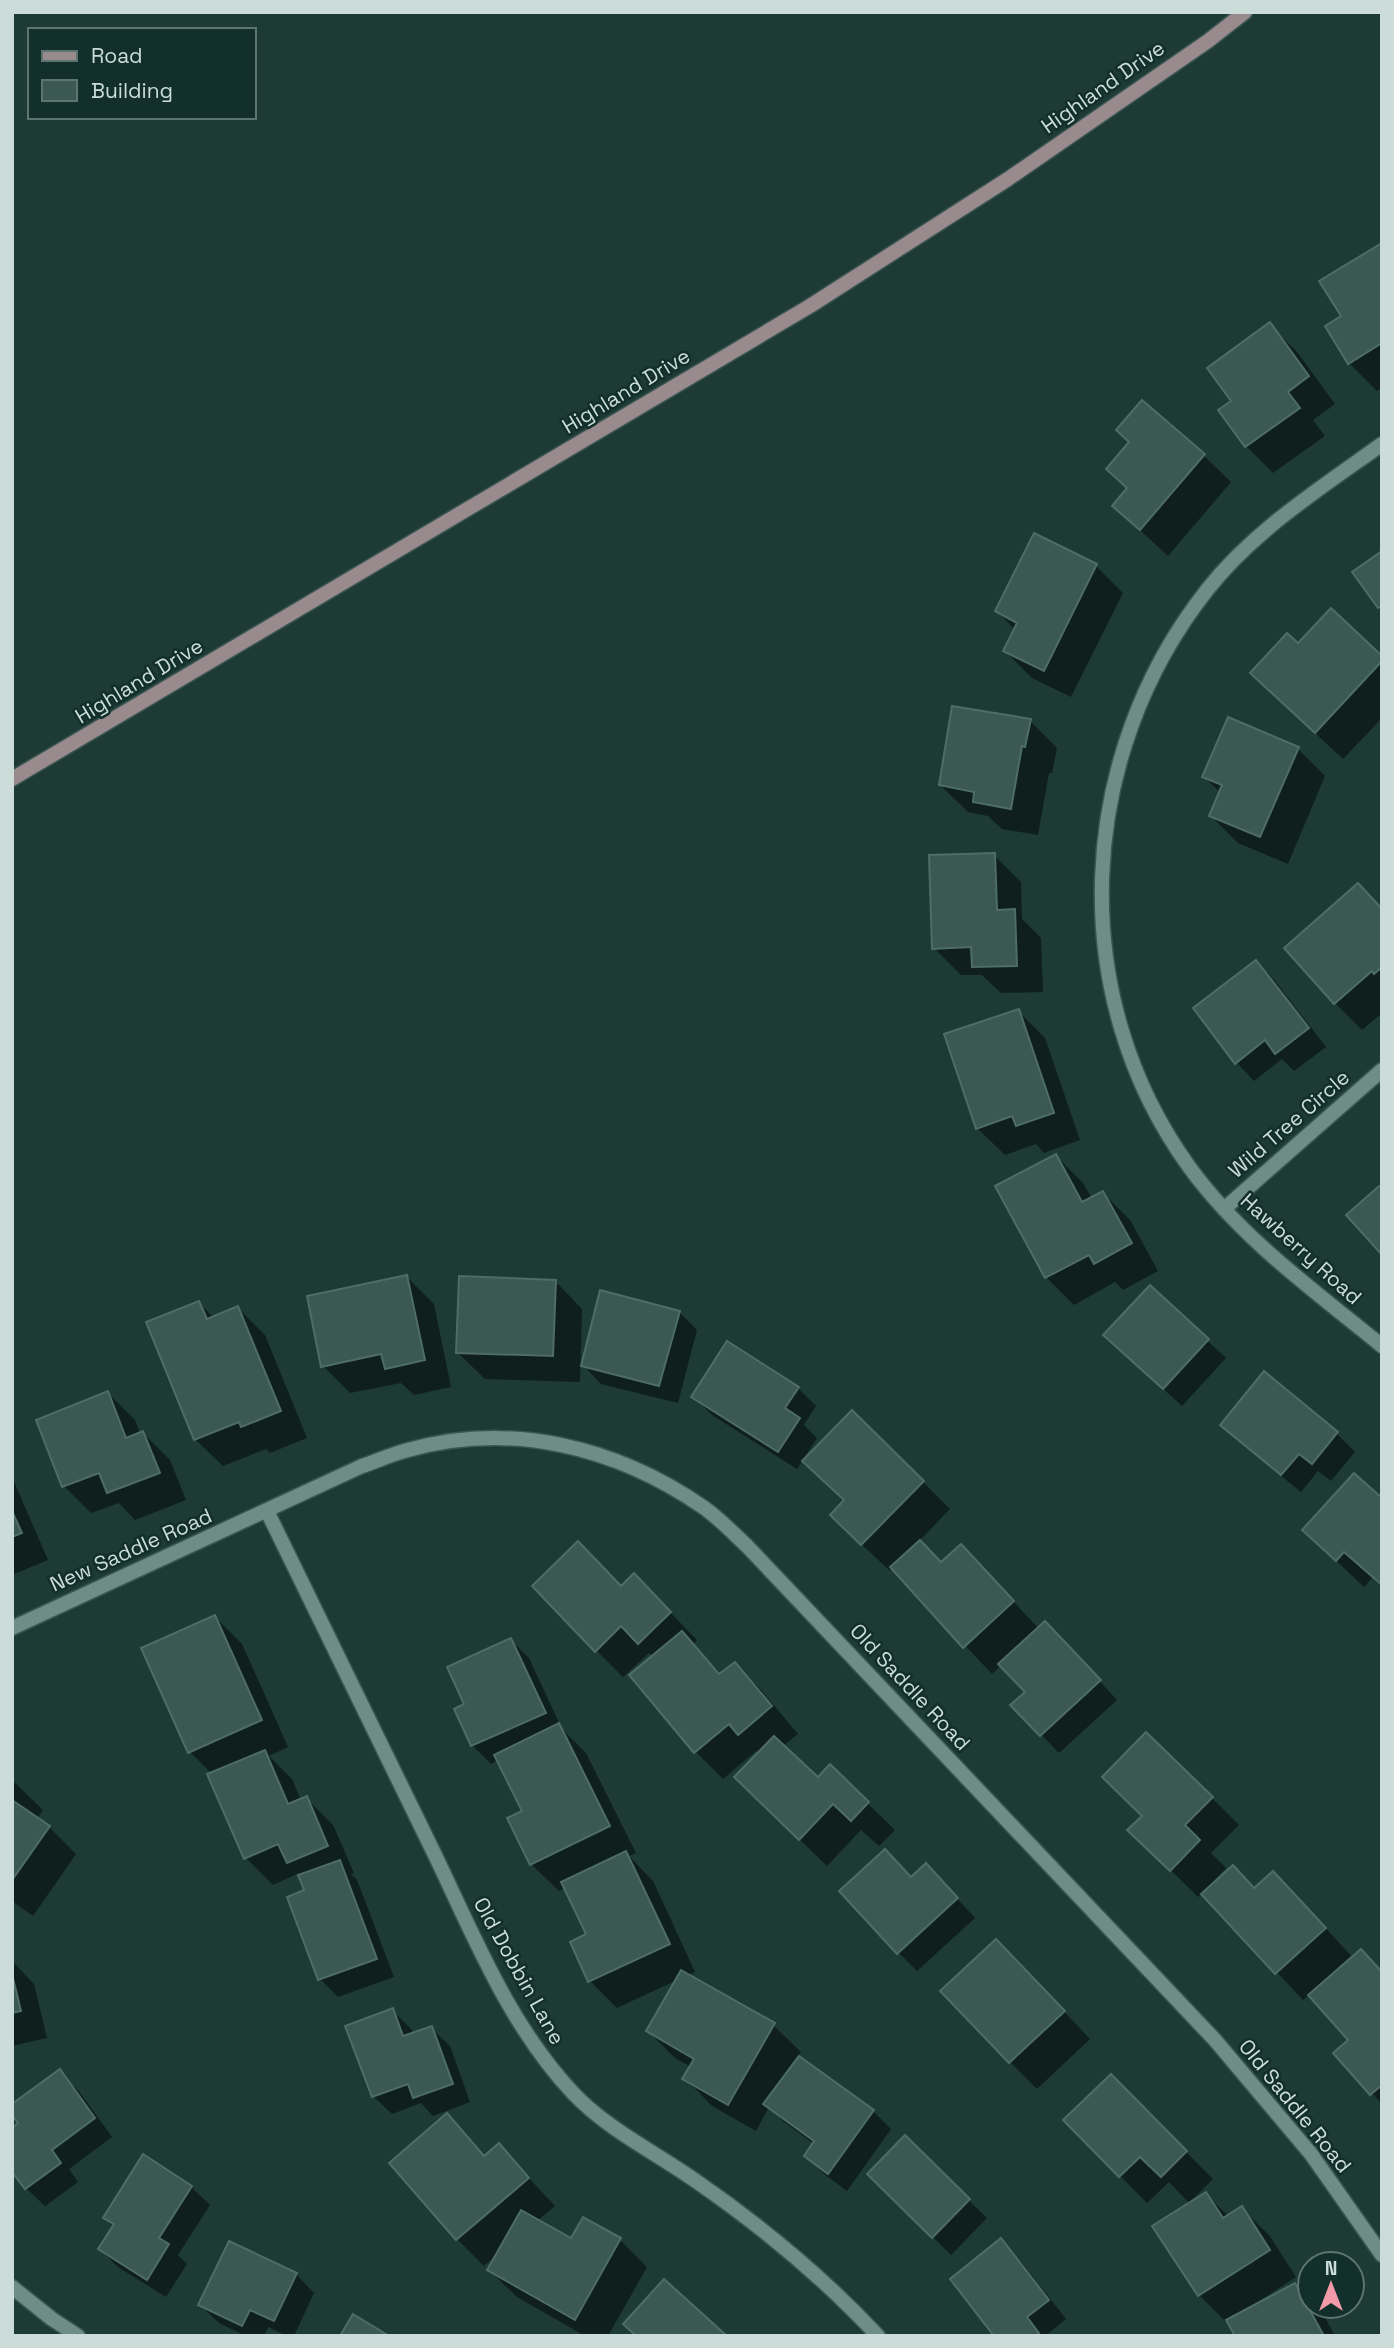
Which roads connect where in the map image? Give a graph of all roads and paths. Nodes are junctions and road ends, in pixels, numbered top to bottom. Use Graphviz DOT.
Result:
graph roads {
  1 [pos="1245,12"];
  2 [pos="1382,444"];
  3 [pos="12,779"];
  4 [pos="1382,1070"];
  5 [pos="1224,1209"];
  6 [pos="1382,1346"];
  7 [pos="267,1511"];
  8 [pos="12,1628"];
  9 [pos="1382,2255"];
  10 [pos="12,2287"];
  11 [pos="78,2336"];
  12 [pos="878,2336"];
  1 -- 3 [label="main road, Highland Drive"];
  2 -- 5 [label="street, Hawberry Road"];
  4 -- 5 [label="street, Wild Tree Circle"];
  5 -- 6 [label="street, Hawberry Road"];
  7 -- 8 [label="street, New Saddle Road"];
  7 -- 9 [label="street, Old Saddle Road"];
  7 -- 12 [label="street, Old Dobbin Lane"];
  10 -- 11 [label="street"];
}
